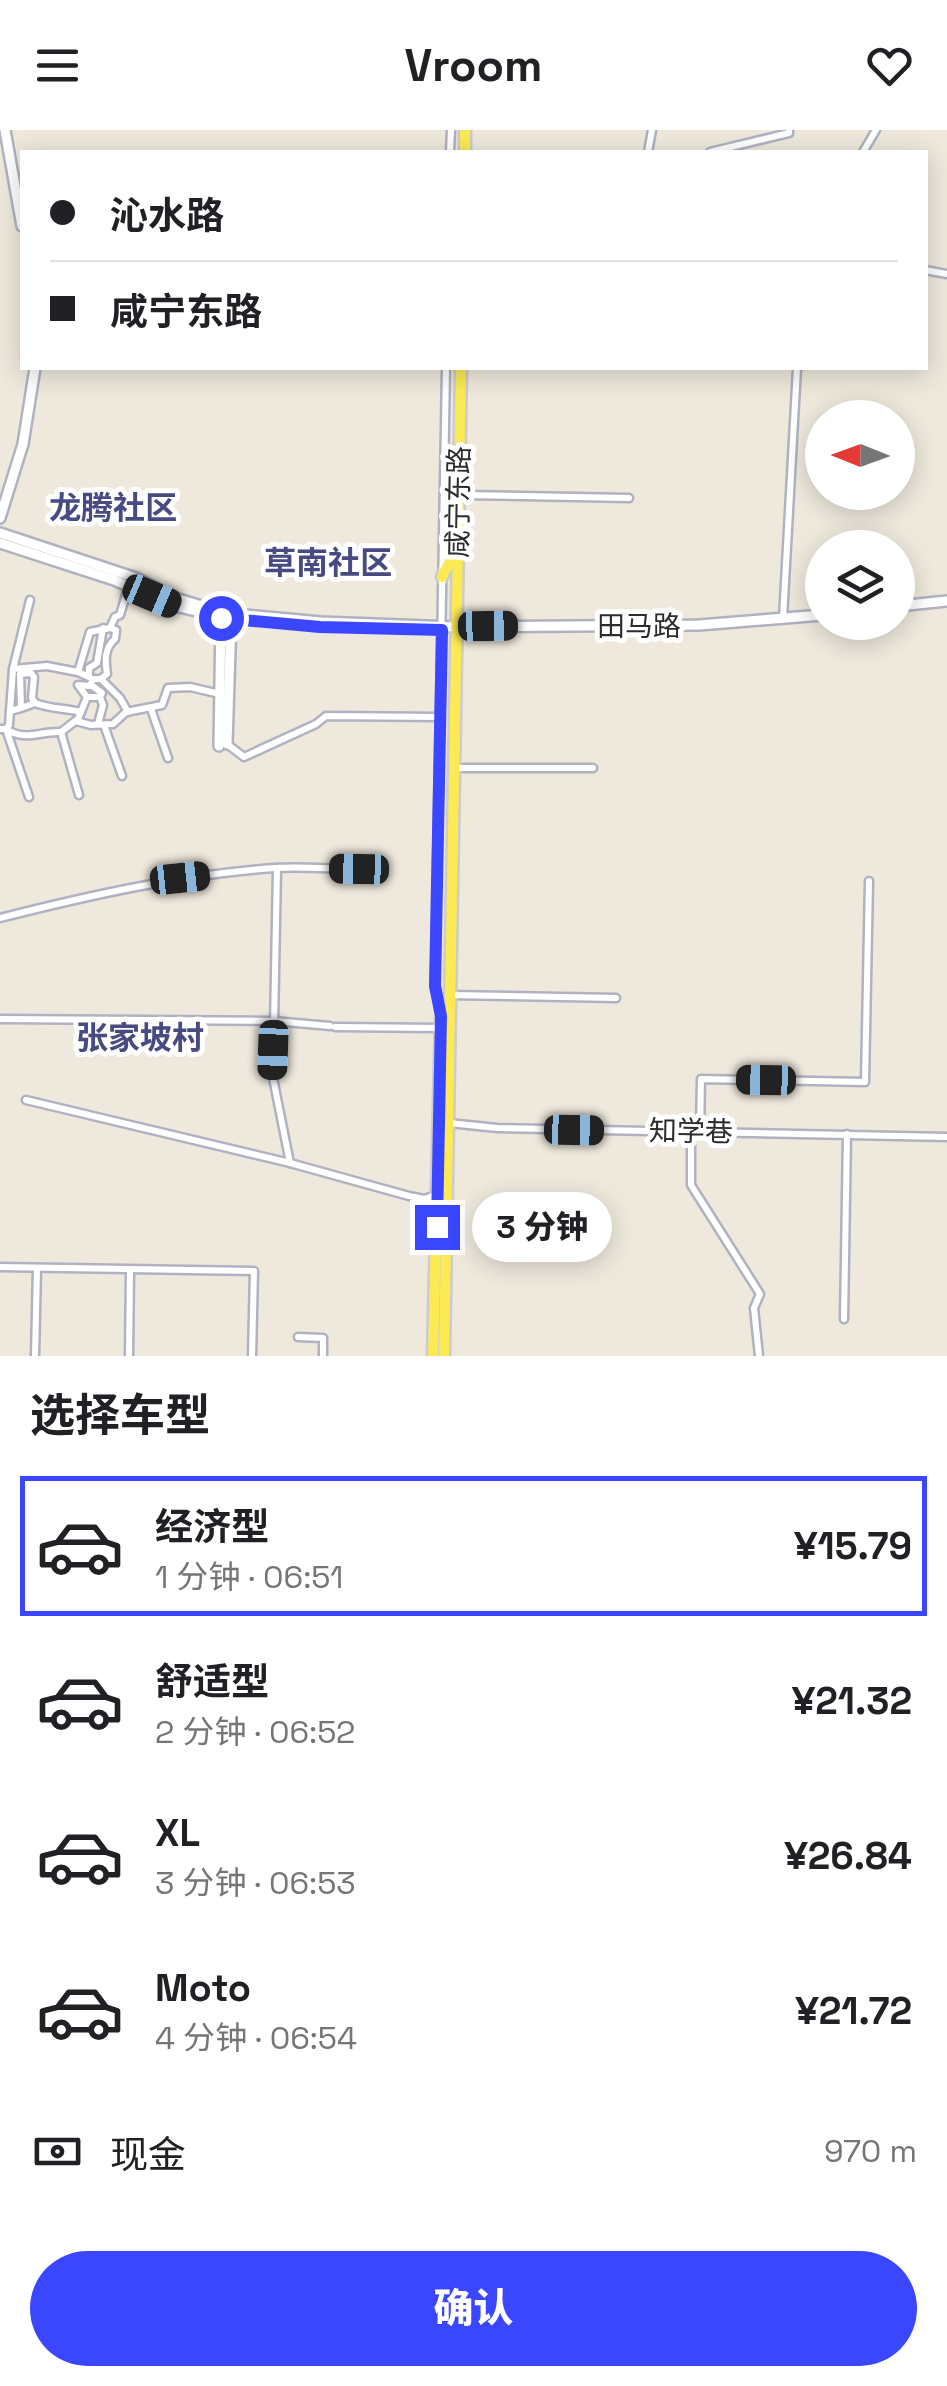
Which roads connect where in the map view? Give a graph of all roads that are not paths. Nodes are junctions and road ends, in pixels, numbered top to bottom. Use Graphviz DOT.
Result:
graph roads {
  1 [pos="4,130"];
  2 [pos="790,130"];
  3 [pos="720,150"];
  4 [pos="4,153"];
  5 [pos="20,218"];
  6 [pos="35,370"];
  7 [pos="446,370"];
  8 [pos="460,370"];
  9 [pos="460,370"];
  10 [pos="460,370"];
  11 [pos="798,370"];
  12 [pos="462,494"];
  13 [pos="629,498"];
  14 [pos="0,518"];
  15 [pos="0,533"];
  16 [pos="0,542"];
  17 [pos="450,561"];
  18 [pos="442,577"];
  19 [pos="128,588"];
  20 [pos="30,600"];
  21 [pos="947,600"];
  22 [pos="915,604"];
  23 [pos="805,617"];
  24 [pos="226,618"];
  25 [pos="783,619"];
  26 [pos="449,627"];
  27 [pos="107,628"];
  28 [pos="100,663"];
  29 [pos="13,669"];
  30 [pos="78,672"];
  31 [pos="93,680"];
  32 [pos="224,694"];
  33 [pos="87,697"];
  34 [pos="100,697"];
  35 [pos="35,704"];
  36 [pos="22,708"];
  37 [pos="150,709"];
  38 [pos="10,711"];
  39 [pos="81,712"];
  40 [pos="128,712"];
  41 [pos="440,717"];
  42 [pos="75,721"];
  43 [pos="100,725"];
  44 [pos="3,729"];
  45 [pos="61,732"];
  46 [pos="223,745"];
  47 [pos="168,758"];
  48 [pos="457,768"];
  49 [pos="593,768"];
  50 [pos="122,776"];
  51 [pos="78,795"];
  52 [pos="28,796"];
  53 [pos="277,868"];
  54 [pos="359,869"];
  55 [pos="869,881"];
  56 [pos="0,918"];
  57 [pos="448,996"];
  58 [pos="616,998"];
  59 [pos="0,1019"];
  60 [pos="274,1021"];
  61 [pos="441,1022"];
  62 [pos="26,1100"];
  63 [pos="448,1123"];
  64 [pos="695,1132"];
  65 [pos="847,1134"];
  66 [pos="947,1137"];
  67 [pos="290,1163"];
  68 [pos="438,1194"];
  69 [pos="0,1268"];
  70 [pos="37,1268"];
  71 [pos="130,1270"];
  72 [pos="844,1319"];
  73 [pos="298,1337"];
  74 [pos="35,1356"];
  75 [pos="129,1356"];
  76 [pos="252,1356"];
  77 [pos="323,1356"];
  78 [pos="434,1356"];
  79 [pos="444,1356"];
  80 [pos="759,1356"];
  1 -- 4 [label="main road"];
  2 -- 3 [label="street"];
  4 -- 5 [label="main road"];
  6 -- 14 [label="main road"];
  7 -- 18 [label="street"];
  8 -- 12 [label="street"];
  9 -- 17 [label="main road, 咸宁东路"];
  10 -- 26 [label="main road, 咸宁东路"];
  11 -- 25 [label="street"];
  12 -- 13 [label="street"];
  12 -- 26 [label="street"];
  15 -- 26 [label="main road"];
  16 -- 19 [label="main road"];
  17 -- 18 [label="main road"];
  17 -- 26 [label="main road, 咸宁东路"];
  18 -- 26 [label="street"];
  19 -- 24 [label="main road"];
  19 -- 27 [label="street"];
  20 -- 29 [label="street"];
  21 -- 22 [label="main road"];
  23 -- 25 [label="main road, 田马路"];
  24 -- 26 [label="main road"];
  24 -- 32 [label="main road"];
  25 -- 26 [label="main road, 田马路"];
  26 -- 41 [label="street"];
  26 -- 48 [label="street"];
  26 -- 57 [label="main road, 咸宁东路"];
  26 -- 61 [label="main road, 咸宁东路"];
  27 -- 28 [label="street"];
  27 -- 28 [label="street"];
  27 -- 30 [label="street"];
  28 -- 31 [label="street"];
  28 -- 31 [label="street"];
  29 -- 30 [label="street"];
  29 -- 38 [label="street"];
  30 -- 31 [label="street"];
  31 -- 33 [label="street"];
  31 -- 34 [label="street"];
  31 -- 40 [label="street"];
  32 -- 37 [label="street"];
  32 -- 46 [label="main road"];
  33 -- 34 [label="street"];
  33 -- 39 [label="street"];
  34 -- 43 [label="street"];
  35 -- 36 [label="street"];
  35 -- 36 [label="street"];
  35 -- 39 [label="street"];
  36 -- 38 [label="street"];
  37 -- 40 [label="street"];
  37 -- 47 [label="street"];
  38 -- 44 [label="street"];
  39 -- 42 [label="street"];
  40 -- 43 [label="street"];
  41 -- 46 [label="street"];
  41 -- 61 [label="street"];
  42 -- 43 [label="street"];
  42 -- 45 [label="street"];
  43 -- 50 [label="street"];
  44 -- 45 [label="street"];
  44 -- 52 [label="street"];
  45 -- 51 [label="street"];
  48 -- 49 [label="street"];
  48 -- 57 [label="street"];
  53 -- 54 [label="street"];
  53 -- 56 [label="street"];
  53 -- 60 [label="street"];
  55 -- 64 [label="street"];
  57 -- 58 [label="street"];
  57 -- 63 [label="main road, 咸宁东路"];
  59 -- 60 [label="street"];
  60 -- 61 [label="street"];
  60 -- 67 [label="street"];
  61 -- 68 [label="main road, 咸宁东路"];
  62 -- 67 [label="street"];
  63 -- 64 [label="street, 知学巷"];
  63 -- 79 [label="main road, 咸宁东路"];
  64 -- 65 [label="street, 知学巷"];
  64 -- 80 [label="street"];
  65 -- 66 [label="street, 知学巷"];
  65 -- 72 [label="street"];
  67 -- 68 [label="street"];
  68 -- 78 [label="main road, 咸宁东路"];
  69 -- 70 [label="street"];
  70 -- 71 [label="street"];
  70 -- 74 [label="street"];
  71 -- 75 [label="street"];
  71 -- 76 [label="street"];
  73 -- 77 [label="street"];
}
